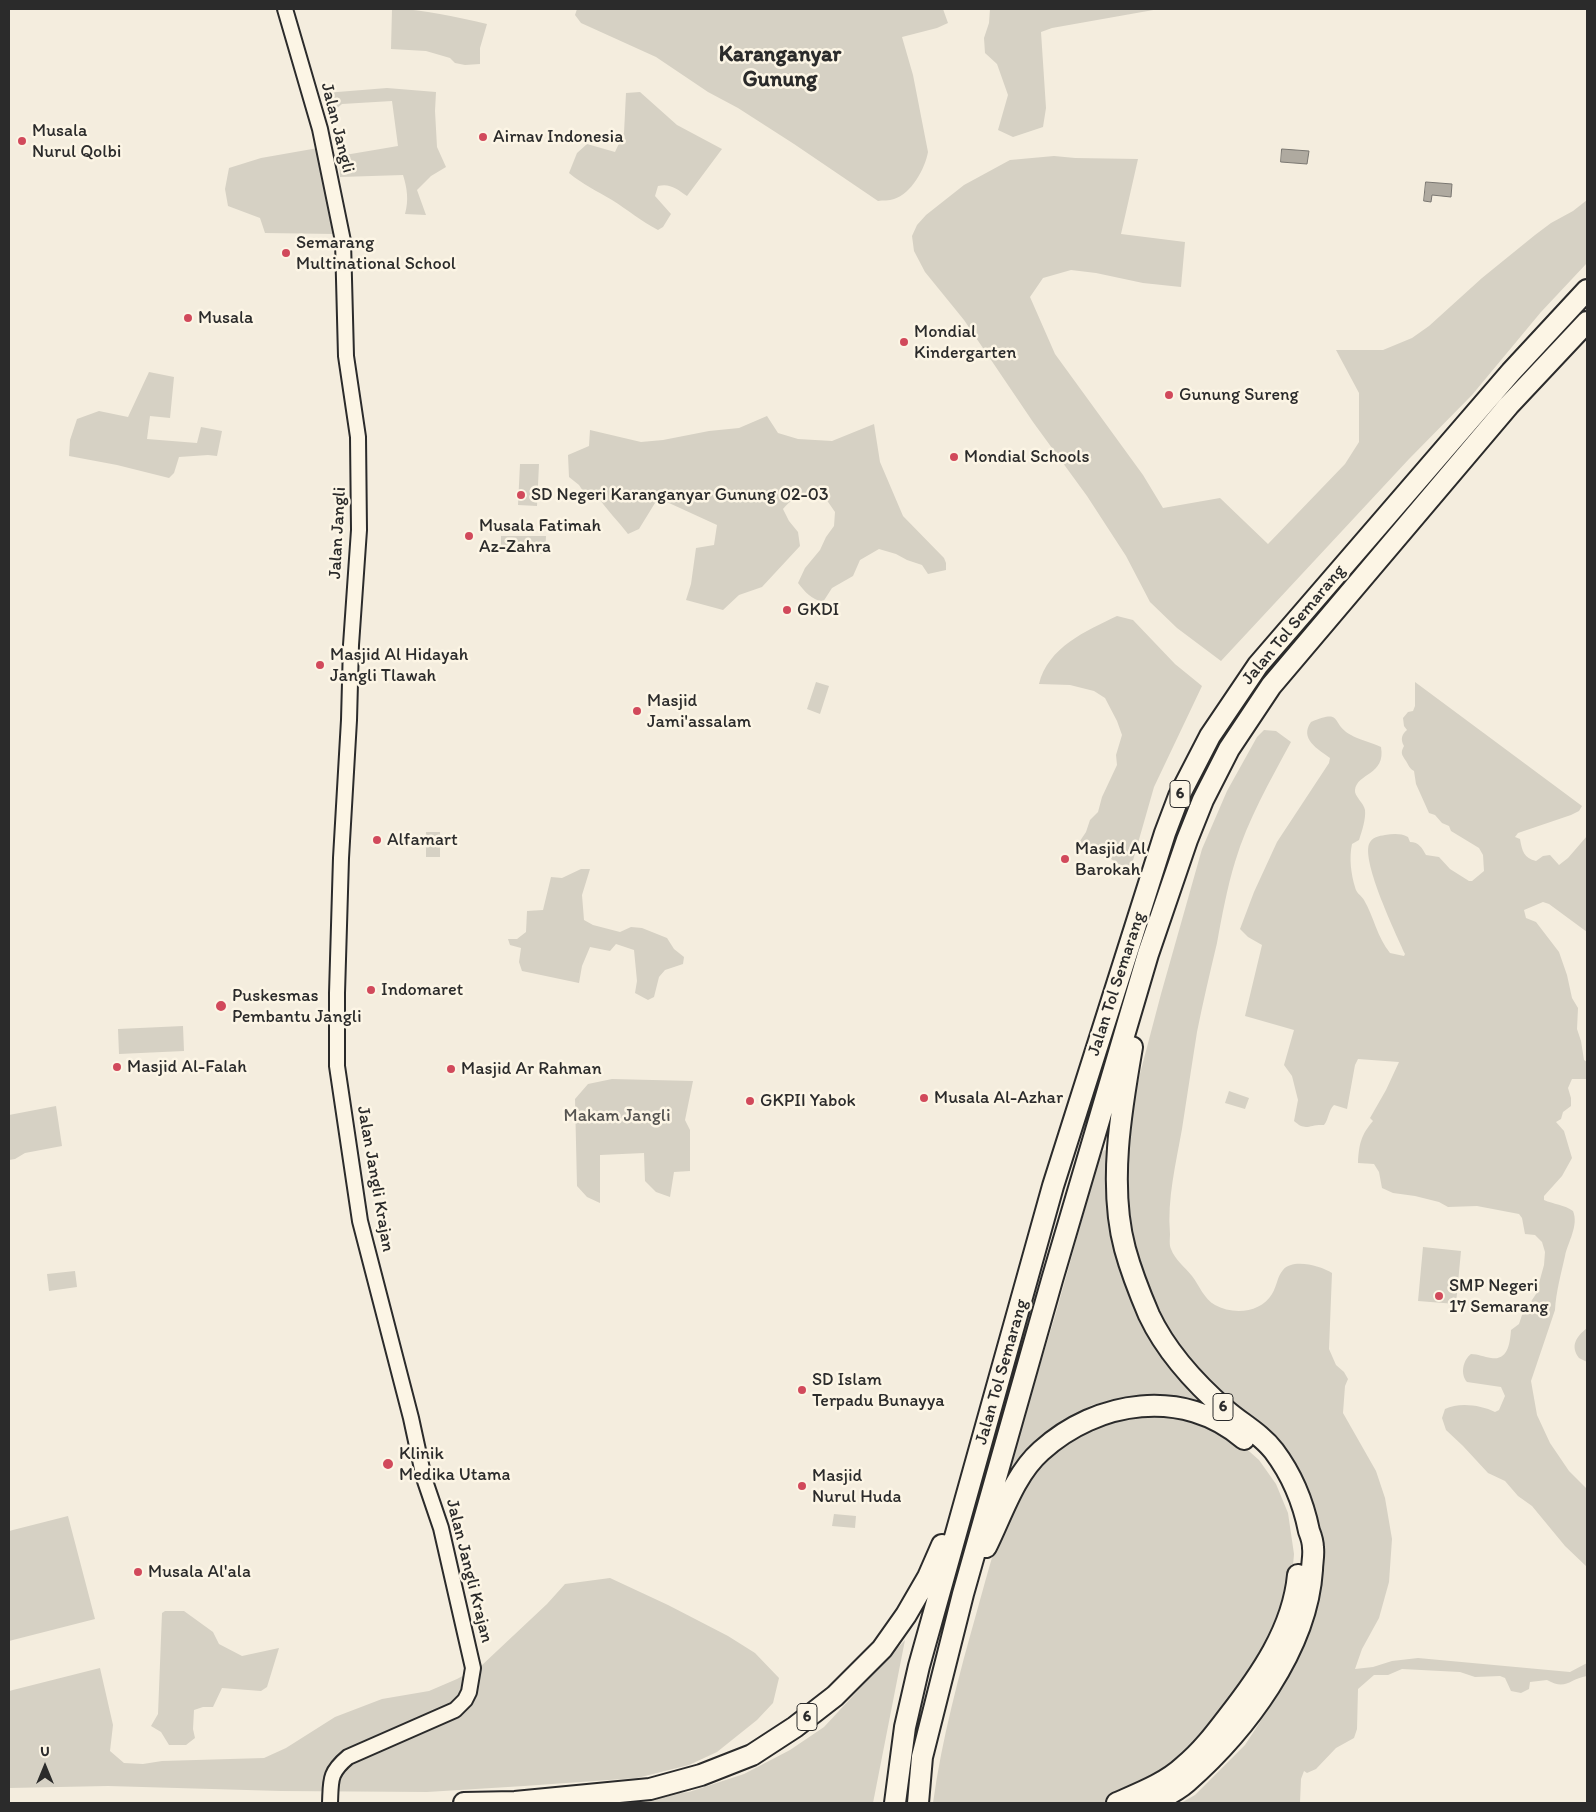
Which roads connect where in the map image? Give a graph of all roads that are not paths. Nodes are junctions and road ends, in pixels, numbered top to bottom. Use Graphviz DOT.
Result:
graph roads {
  1 [pos="285,9"];
  2 [pos="1587,290"];
  3 [pos="1587,322"];
  4 [pos="1148,954"];
  5 [pos="337,1066"];
  6 [pos="990,1415"];
  7 [pos="963,1594"];
  8 [pos="330,1800"];
  9 [pos="464,1803"];
  10 [pos="895,1803"];
  11 [pos="918,1803"];
  12 [pos="1117,1803"];
  13 [pos="1153,1803"];
  1 -- 5 [label="street, Jalan Jangli"];
  2 -- 6 [label="highway, Jalan Tol Semarang / 6"];
  3 -- 4 [label="highway, Jalan Tol Semarang / 6"];
  4 -- 7 [label="highway, Jalan Tol Semarang / 6"];
  4 -- 13 [label="highway, 6"];
  5 -- 8 [label="street, Jalan Jangli Krajan"];
  6 -- 9 [label="highway, 6"];
  6 -- 10 [label="highway, Jalan Tol Semarang / 6"];
  7 -- 11 [label="highway, Jalan Tol Semarang / 6"];
  7 -- 12 [label="highway, 6"];
}
